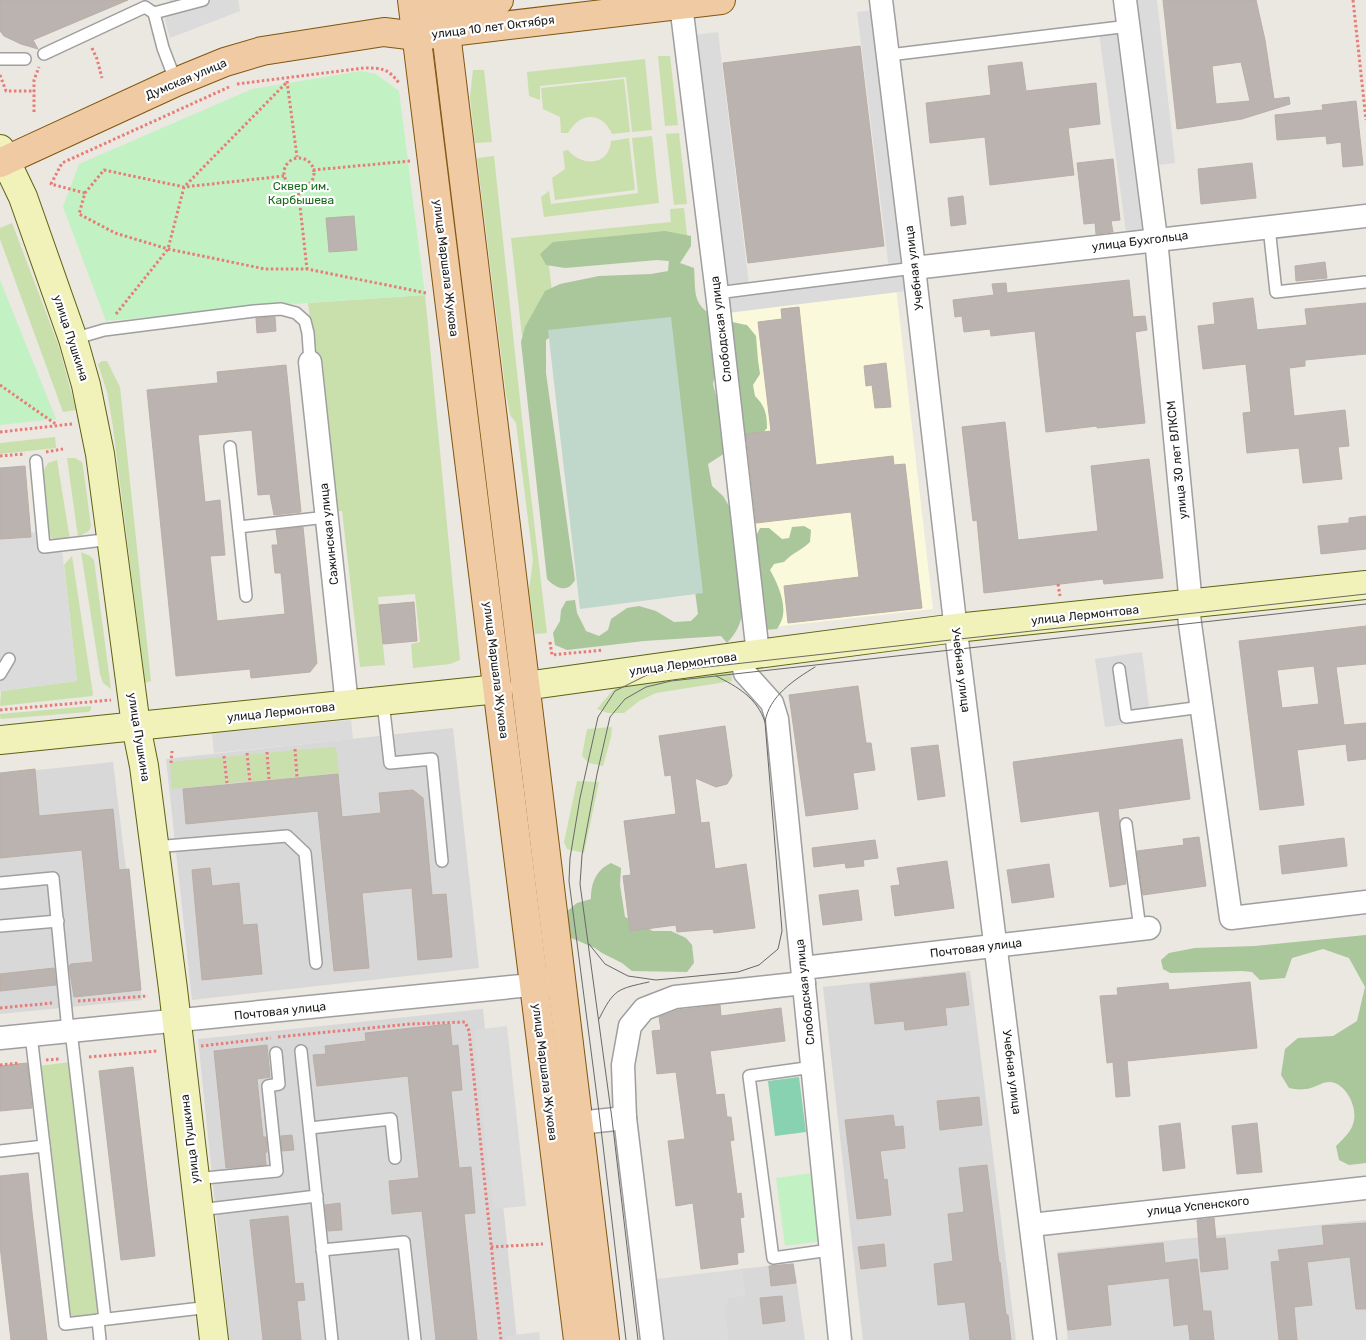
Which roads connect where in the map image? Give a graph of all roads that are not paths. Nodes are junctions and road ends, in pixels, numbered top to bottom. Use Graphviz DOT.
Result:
graph roads {
  1 [pos="203,0"];
  2 [pos="499,0"];
  3 [pos="721,0"];
  4 [pos="881,0"];
  5 [pos="1125,0"];
  6 [pos="681,5"];
  7 [pos="148,7"];
  8 [pos="444,13"];
  9 [pos="414,17"];
  10 [pos="1129,26"];
  11 [pos="384,32"];
  12 [pos="44,54"];
  13 [pos="889,55"];
  14 [pos="0,59"];
  15 [pos="25,59"];
  16 [pos="176,82"];
  17 [pos="2,158"];
  18 [pos="1366,216"];
  19 [pos="1269,227"];
  20 [pos="1156,239"];
  21 [pos="914,268"];
  22 [pos="1366,282"];
  23 [pos="717,292"];
  24 [pos="73,338"];
  25 [pos="310,362"];
  26 [pos="230,447"];
  27 [pos="36,461"];
  28 [pos="327,517"];
  29 [pos="238,526"];
  30 [pos="112,539"];
  31 [pos="1366,586"];
  32 [pos="246,596"];
  33 [pos="1191,605"];
  34 [pos="956,628"];
  35 [pos="750,655"];
  36 [pos="8,659"];
  37 [pos="1120,669"];
  38 [pos="0,674"];
  39 [pos="525,686"];
  40 [pos="498,689"];
  41 [pos="383,702"];
  42 [pos="347,705"];
  43 [pos="1202,707"];
  44 [pos="136,726"];
  45 [pos="0,740"];
  46 [pos="1126,824"];
  47 [pos="154,847"];
  48 [pos="442,861"];
  49 [pos="0,883"];
  50 [pos="1366,902"];
  51 [pos="58,920"];
  52 [pos="0,926"];
  53 [pos="1144,928"];
  54 [pos="996,946"];
  55 [pos="316,962"];
  56 [pos="804,976"];
  57 [pos="548,983"];
  58 [pos="176,1021"];
  59 [pos="70,1031"];
  60 [pos="31,1035"];
  61 [pos="0,1038"];
  62 [pos="301,1051"];
  63 [pos="276,1053"];
  64 [pos="813,1067"];
  65 [pos="625,1118"];
  66 [pos="578,1123"];
  67 [pos="310,1128"];
  68 [pos="44,1146"];
  69 [pos="0,1151"];
  70 [pos="396,1158"];
  71 [pos="195,1179"];
  72 [pos="1366,1188"];
  73 [pos="317,1196"];
  74 [pos="199,1210"];
  75 [pos="1031,1225"];
  76 [pos="322,1250"];
  77 [pos="830,1250"];
  78 [pos="210,1307"];
  79 [pos="101,1320"];
  80 [pos="100,1340"];
  81 [pos="214,1340"];
  82 [pos="332,1340"];
  83 [pos="414,1340"];
  84 [pos="578,1340"];
  85 [pos="605,1340"];
  86 [pos="652,1340"];
  87 [pos="840,1340"];
  88 [pos="1045,1340"];
  1 -- 7 [label="lane"];
  2 -- 8 [label="main road, улица 10 лет Октября"];
  3 -- 6 [label="main road, улица 10 лет Октября"];
  4 -- 13 [label="street, Учебная улица"];
  5 -- 10 [label="street, улица 30 лет ВЛКСМ"];
  6 -- 8 [label="main road, улица 10 лет Октября"];
  6 -- 23 [label="street, Слободская улица"];
  7 -- 12 [label="lane"];
  7 -- 16 [label="lane"];
  8 -- 9 [label="main road, улица 10 лет Октября"];
  8 -- 39 [label="main road, улица Маршала Жукова"];
  9 -- 11 [label="main road, улица 10 лет Октября"];
  9 -- 40 [label="main road, улица Маршала Жукова"];
  10 -- 13 [label="lane"];
  10 -- 20 [label="street, улица 30 лет ВЛКСМ"];
  11 -- 16 [label="main road, Думская улица"];
  13 -- 21 [label="street, Учебная улица"];
  14 -- 15 [label="lane"];
  16 -- 17 [label="main road, Думская улица"];
  17 -- 24 [label="main road, улица Пушкина"];
  18 -- 19 [label="street, улица Бухгольца"];
  19 -- 20 [label="street, улица Бухгольца"];
  19 -- 22 [label="lane"];
  20 -- 21 [label="street, улица Бухгольца"];
  20 -- 33 [label="street, улица 30 лет ВЛКСМ"];
  21 -- 23 [label="lane"];
  21 -- 34 [label="street, Учебная улица"];
  23 -- 35 [label="street, Слободская улица"];
  24 -- 25 [label="lane"];
  24 -- 30 [label="main road, улица Пушкина"];
  25 -- 28 [label="street, Сажинская улица"];
  26 -- 29 [label="lane"];
  27 -- 30 [label="lane"];
  28 -- 29 [label="lane"];
  28 -- 42 [label="street, Сажинская улица"];
  29 -- 32 [label="lane"];
  30 -- 44 [label="main road, улица Пушкина"];
  31 -- 33 [label="main road, улица Лермонтова"];
  33 -- 34 [label="main road, улица Лермонтова"];
  33 -- 43 [label="street, улица 30 лет ВЛКСМ"];
  34 -- 35 [label="main road, улица Лермонтова"];
  34 -- 54 [label="street, Учебная улица"];
  35 -- 39 [label="main road, улица Лермонтова"];
  35 -- 56 [label="street, Слободская улица"];
  36 -- 38 [label="lane"];
  37 -- 43 [label="lane"];
  39 -- 40 [label="main road, улица Лермонтова"];
  39 -- 57 [label="main road, улица Маршала Жукова"];
  40 -- 41 [label="main road, улица Лермонтова"];
  40 -- 57 [label="main road, улица Маршала Жукова"];
  41 -- 42 [label="main road, улица Лермонтова"];
  41 -- 48 [label="lane"];
  42 -- 44 [label="main road, улица Лермонтова"];
  43 -- 50 [label="street, улица 30 лет ВЛКСМ"];
  44 -- 45 [label="main road, улица Лермонтова"];
  44 -- 47 [label="main road, улица Пушкина"];
  46 -- 53 [label="lane"];
  47 -- 55 [label="lane"];
  47 -- 58 [label="main road, улица Пушкина"];
  49 -- 51 [label="lane"];
  51 -- 52 [label="lane"];
  51 -- 59 [label="lane"];
  53 -- 54 [label="street, Почтовая улица"];
  54 -- 56 [label="street, Почтовая улица"];
  54 -- 75 [label="street, Учебная улица"];
  56 -- 64 [label="street, Слободская улица"];
  56 -- 65 [label="street, Почтовая улица"];
  57 -- 58 [label="street, Почтовая улица"];
  57 -- 66 [label="main road, улица Маршала Жукова"];
  57 -- 84 [label="main road, улица Маршала Жукова"];
  58 -- 59 [label="street, Почтовая улица"];
  58 -- 71 [label="main road, улица Пушкина"];
  59 -- 60 [label="street, Почтовая улица"];
  59 -- 79 [label="lane"];
  60 -- 61 [label="street, Почтовая улица"];
  60 -- 68 [label="lane"];
  62 -- 67 [label="lane"];
  63 -- 71 [label="lane"];
  64 -- 77 [label="street, Слободская улица"];
  64 -- 77 [label="lane"];
  65 -- 66 [label="street"];
  65 -- 86 [label="street"];
  66 -- 85 [label="main road, улица Маршала Жукова"];
  67 -- 70 [label="lane"];
  67 -- 73 [label="lane"];
  68 -- 69 [label="lane"];
  68 -- 79 [label="lane"];
  71 -- 74 [label="main road, улица Пушкина"];
  72 -- 75 [label="street, улица Успенского"];
  73 -- 74 [label="lane"];
  73 -- 76 [label="lane"];
  74 -- 78 [label="main road, улица Пушкина"];
  75 -- 88 [label="street, Учебная улица"];
  76 -- 82 [label="lane"];
  76 -- 83 [label="lane"];
  77 -- 87 [label="street, Слободская улица"];
  78 -- 79 [label="lane"];
  78 -- 81 [label="main road, улица Пушкина"];
  79 -- 80 [label="lane"];
}
